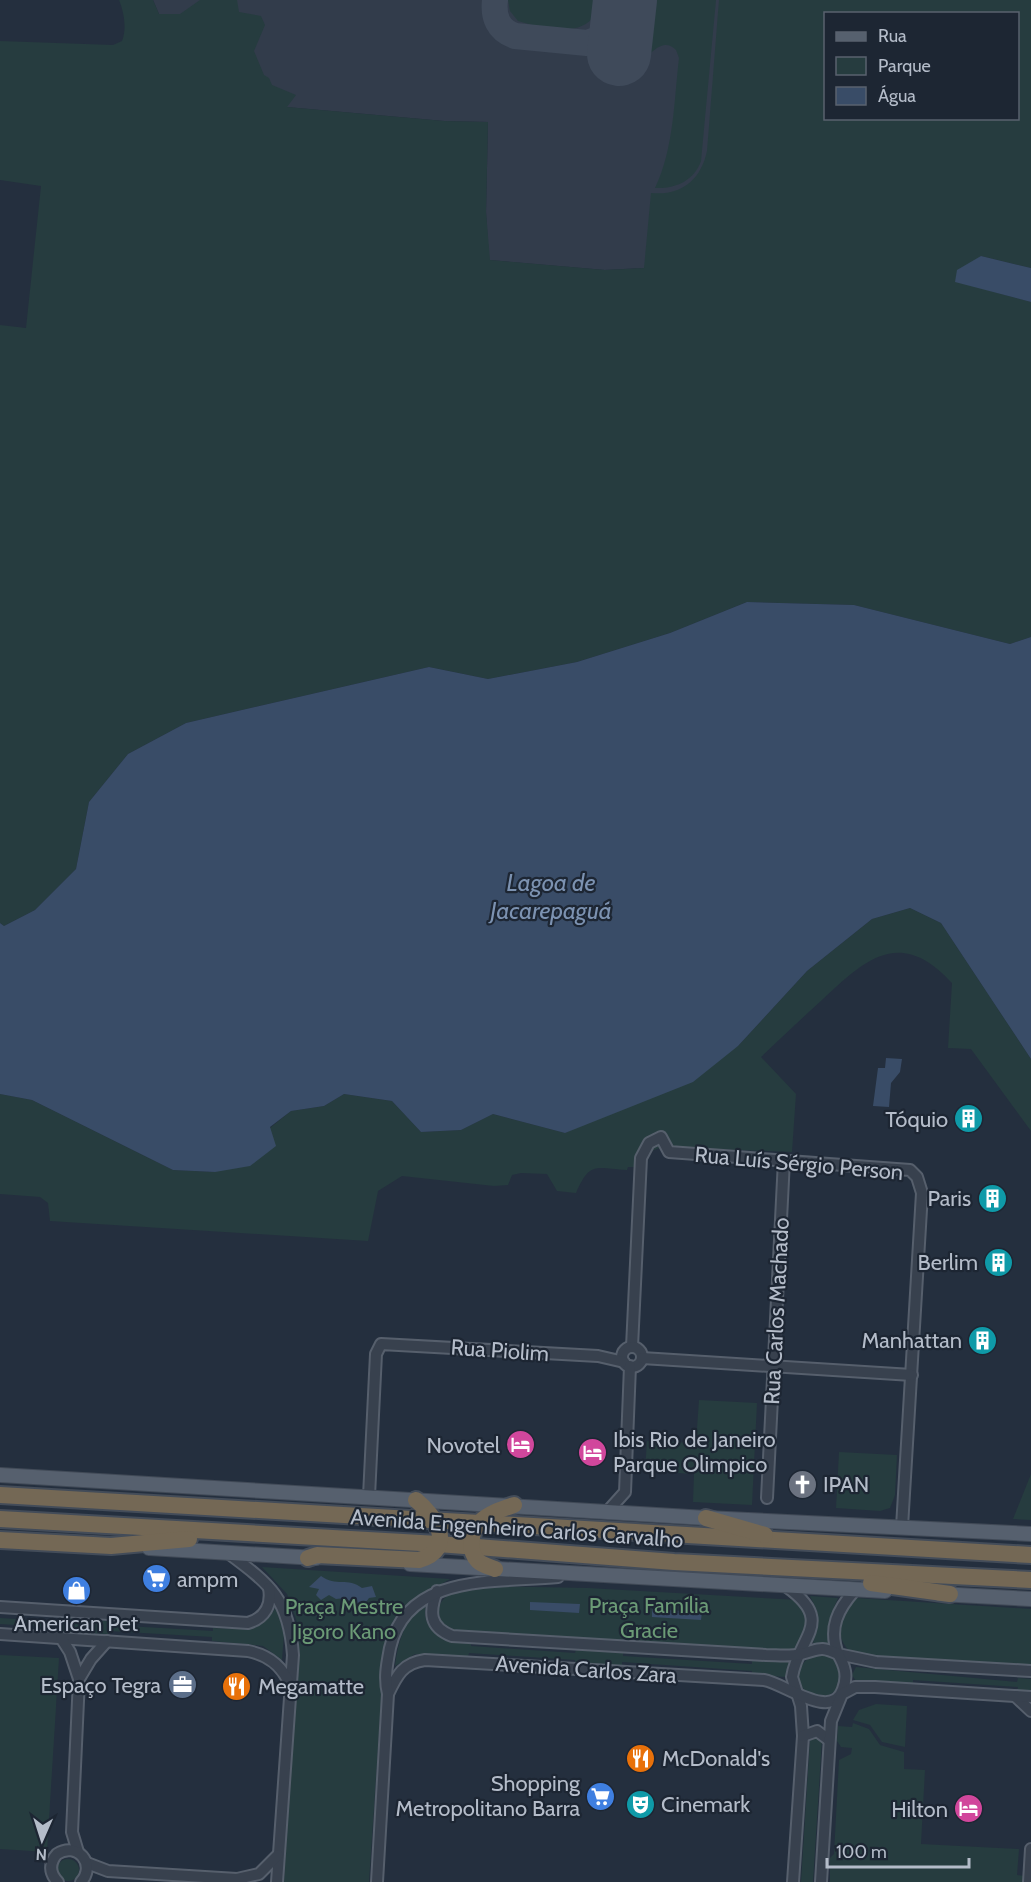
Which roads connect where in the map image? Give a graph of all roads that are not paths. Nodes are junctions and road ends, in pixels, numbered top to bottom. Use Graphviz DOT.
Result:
graph roads {
  1 [pos="784,1160"];
  2 [pos="632,1347"];
  3 [pos="642,1358"];
  4 [pos="627,1364"];
  5 [pos="772,1366"];
  6 [pos="912,1375"];
  7 [pos="0,1475"];
  8 [pos="0,1495"];
  9 [pos="369,1496"];
  10 [pos="767,1498"];
  11 [pos="416,1500"];
  12 [pos="514,1505"];
  13 [pos="608,1512"];
  14 [pos="706,1518"];
  15 [pos="0,1520"];
  16 [pos="437,1522"];
  17 [pos="477,1524"];
  18 [pos="902,1527"];
  19 [pos="243,1534"];
  20 [pos="1031,1534"];
  21 [pos="0,1540"];
  22 [pos="798,1543"];
  23 [pos="438,1544"];
  24 [pos="111,1546"];
  25 [pos="472,1546"];
  26 [pos="228,1553"];
  27 [pos="1031,1555"];
  28 [pos="308,1558"];
  29 [pos="674,1562"];
  30 [pos="495,1569"];
  31 [pos="580,1575"];
  32 [pos="1031,1580"];
  33 [pos="268,1585"];
  34 [pos="788,1587"];
  35 [pos="855,1590"];
  36 [pos="437,1591"];
  37 [pos="950,1594"];
  38 [pos="1031,1599"];
  39 [pos="0,1607"];
  40 [pos="0,1634"];
  41 [pos="61,1638"];
  42 [pos="107,1641"];
  43 [pos="802,1654"];
  44 [pos="838,1654"];
  45 [pos="1031,1671"];
  46 [pos="80,1679"];
  47 [pos="291,1686"];
  48 [pos="798,1693"];
  49 [pos="388,1694"];
  50 [pos="842,1694"];
  51 [pos="1015,1696"];
  52 [pos="1031,1697"];
  53 [pos="1031,1711"];
  54 [pos="802,1737"];
  55 [pos="829,1740"];
  56 [pos="72,1832"];
  57 [pos="1031,1849"];
  58 [pos="62,1851"];
  59 [pos="78,1852"];
  60 [pos="278,1855"];
  61 [pos="87,1863"];
  62 [pos="108,1871"];
  63 [pos="822,1880"];
  64 [pos="82,1881"];
  65 [pos="241,1881"];
  66 [pos="58,1882"];
  67 [pos="277,1882"];
  68 [pos="376,1882"];
  69 [pos="793,1882"];
  70 [pos="1029,1882"];
  1 -- 2 [label="street, Rua Luís Sérgio Person"];
  1 -- 5 [label="street, Rua Carlos Machado"];
  1 -- 6 [label="street, Rua Luís Sérgio Person"];
  2 -- 3 [label="street"];
  2 -- 4 [label="street"];
  3 -- 4 [label="street"];
  3 -- 5 [label="street"];
  4 -- 9 [label="street, Rua Piolim"];
  4 -- 13 [label="street"];
  5 -- 6 [label="street"];
  5 -- 10 [label="street, Rua Carlos Machado"];
  6 -- 18 [label="street, Rua Luís Sérgio Person"];
  7 -- 9 [label="main road, Avenida Engenheiro Carlos Carvalho"];
  8 -- 16 [label="highway, Avenida Engenheiro Carlos Carvalho"];
  9 -- 11 [label="main road, Avenida Engenheiro Carlos Carvalho"];
  11 -- 12 [label="main road, Avenida Engenheiro Carlos Carvalho"];
  11 -- 16 [label="highway"];
  12 -- 13 [label="main road, Avenida Engenheiro Carlos Carvalho"];
  12 -- 17 [label="highway"];
  13 -- 14 [label="main road, Avenida Engenheiro Carlos Carvalho"];
  14 -- 18 [label="main road, Avenida Engenheiro Carlos Carvalho"];
  14 -- 22 [label="highway"];
  15 -- 19 [label="highway, Avenida Engenheiro Carlos Carvalho"];
  16 -- 17 [label="highway, Avenida Engenheiro Carlos Carvalho"];
  16 -- 23 [label="highway"];
  17 -- 22 [label="highway, Avenida Engenheiro Carlos Carvalho"];
  17 -- 25 [label="highway"];
  18 -- 20 [label="main road, Avenida Engenheiro Carlos Carvalho"];
  19 -- 23 [label="highway, Avenida Engenheiro Carlos Carvalho"];
  19 -- 24 [label="highway"];
  21 -- 24 [label="highway, Avenida Engenheiro Carlos Carvalho"];
  22 -- 27 [label="highway, Avenida Engenheiro Carlos Carvalho"];
  23 -- 25 [label="highway, Avenida Engenheiro Carlos Carvalho"];
  23 -- 28 [label="highway"];
  24 -- 26 [label="main road, Avenida Engenheiro Carlos Carvalho"];
  25 -- 29 [label="highway, Avenida Engenheiro Carlos Carvalho"];
  25 -- 30 [label="highway"];
  26 -- 28 [label="main road, Avenida Engenheiro Carlos Carvalho"];
  26 -- 33 [label="street"];
  28 -- 30 [label="main road, Avenida Engenheiro Carlos Carvalho"];
  29 -- 32 [label="highway, Avenida Engenheiro Carlos Carvalho"];
  29 -- 37 [label="highway"];
  30 -- 31 [label="main road, Avenida Engenheiro Carlos Carvalho"];
  31 -- 34 [label="main road, Avenida Engenheiro Carlos Carvalho"];
  31 -- 36 [label="street"];
  33 -- 39 [label="street"];
  33 -- 47 [label="street"];
  34 -- 35 [label="main road, Avenida Engenheiro Carlos Carvalho"];
  34 -- 43 [label="street"];
  35 -- 37 [label="main road, Avenida Engenheiro Carlos Carvalho"];
  35 -- 44 [label="street"];
  36 -- 43 [label="street, Avenida Carlos Zara"];
  36 -- 49 [label="street"];
  37 -- 38 [label="main road, Avenida Engenheiro Carlos Carvalho"];
  40 -- 41 [label="street"];
  41 -- 42 [label="street"];
  41 -- 46 [label="street"];
  42 -- 46 [label="street"];
  42 -- 47 [label="street"];
  43 -- 44 [label="street"];
  43 -- 48 [label="street"];
  44 -- 45 [label="street"];
  44 -- 50 [label="street"];
  46 -- 56 [label="street"];
  47 -- 60 [label="street"];
  48 -- 49 [label="street, Avenida Carlos Zara"];
  48 -- 50 [label="street"];
  48 -- 54 [label="street"];
  49 -- 68 [label="street"];
  50 -- 51 [label="street"];
  50 -- 55 [label="street"];
  51 -- 52 [label="street"];
  51 -- 53 [label="street"];
  54 -- 55 [label="street"];
  54 -- 69 [label="street"];
  55 -- 63 [label="street"];
  56 -- 58 [label="street"];
  56 -- 59 [label="street"];
  57 -- 70 [label="street"];
  58 -- 59 [label="street"];
  58 -- 66 [label="street"];
  59 -- 61 [label="street"];
  60 -- 65 [label="street"];
  60 -- 67 [label="street"];
  61 -- 62 [label="street"];
  61 -- 64 [label="street"];
  62 -- 64 [label="street"];
  62 -- 65 [label="street"];
}
